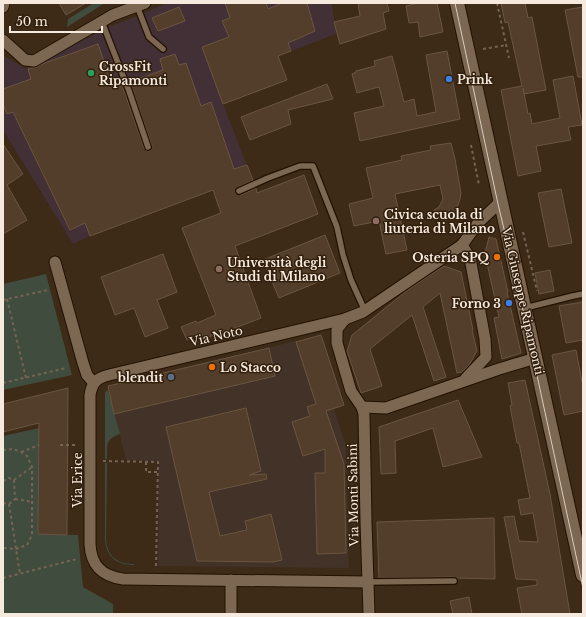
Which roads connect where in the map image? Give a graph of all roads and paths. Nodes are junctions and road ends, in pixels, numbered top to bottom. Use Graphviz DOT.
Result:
graph roads {
  1 [pos="4,3"];
  2 [pos="457,3"];
  3 [pos="497,3"];
  4 [pos="141,4"];
  5 [pos="3,7"];
  6 [pos="102,22"];
  7 [pos="3,40"];
  8 [pos="506,45"];
  9 [pos="163,49"];
  10 [pos="483,49"];
  11 [pos="509,58"];
  12 [pos="471,145"];
  13 [pos="148,147"];
  14 [pos="479,185"];
  15 [pos="239,191"];
  16 [pos="499,198"];
  17 [pos="524,232"];
  18 [pos="462,245"];
  19 [pos="55,262"];
  20 [pos="48,290"];
  21 [pos="537,291"];
  22 [pos="583,294"];
  23 [pos="7,299"];
  24 [pos="3,300"];
  25 [pos="524,308"];
  26 [pos="365,311"];
  27 [pos="345,319"];
  28 [pos="536,358"];
  29 [pos="66,368"];
  30 [pos="26,378"];
  31 [pos="464,380"];
  32 [pos="94,382"];
  33 [pos="3,384"];
  34 [pos="362,407"];
  35 [pos="39,445"];
  36 [pos="60,445"];
  37 [pos="77,445"];
  38 [pos="3,450"];
  39 [pos="21,452"];
  40 [pos="103,461"];
  41 [pos="146,462"];
  42 [pos="32,468"];
  43 [pos="158,472"];
  44 [pos="14,480"];
  45 [pos="3,481"];
  46 [pos="15,499"];
  47 [pos="32,502"];
  48 [pos="3,503"];
  49 [pos="9,504"];
  50 [pos="3,547"];
  51 [pos="16,549"];
  52 [pos="77,559"];
  53 [pos="156,567"];
  54 [pos="20,574"];
  55 [pos="583,575"];
  56 [pos="3,578"];
  57 [pos="231,580"];
  58 [pos="454,581"];
  59 [pos="368,582"];
  60 [pos="231,614"];
  61 [pos="369,614"];
  1 -- 5 [label="street"];
  2 -- 16 [label="street, Via Giuseppe Ripamonti"];
  3 -- 8 [label="path"];
  4 -- 6 [label="street"];
  4 -- 9 [label="lane"];
  6 -- 7 [label="street"];
  6 -- 13 [label="lane"];
  8 -- 10 [label="path"];
  8 -- 11 [label="path"];
  12 -- 14 [label="path"];
  15 -- 26 [label="lane"];
  16 -- 18 [label="street, Via Noto"];
  16 -- 25 [label="street, Via Giuseppe Ripamonti"];
  17 -- 21 [label="path"];
  18 -- 26 [label="street, Via Noto"];
  18 -- 31 [label="street"];
  19 -- 32 [label="street"];
  20 -- 23 [label="path"];
  22 -- 25 [label="lane"];
  23 -- 24 [label="path"];
  23 -- 30 [label="path"];
  25 -- 28 [label="street, Via Giuseppe Ripamonti"];
  26 -- 27 [label="street, Via Noto"];
  27 -- 32 [label="street, Via Noto"];
  27 -- 34 [label="street"];
  28 -- 31 [label="street"];
  28 -- 55 [label="street, Via Giuseppe Ripamonti"];
  29 -- 30 [label="path"];
  30 -- 33 [label="path"];
  31 -- 34 [label="street"];
  32 -- 57 [label="street, Via Erice"];
  34 -- 59 [label="street, Via Monti Sabini"];
  35 -- 39 [label="path"];
  36 -- 37 [label="path"];
  38 -- 39 [label="path"];
  39 -- 42 [label="path"];
  40 -- 41 [label="path"];
  41 -- 43 [label="path"];
  41 -- 43 [label="path"];
  42 -- 44 [label="path"];
  42 -- 47 [label="path"];
  43 -- 53 [label="path"];
  44 -- 45 [label="path"];
  44 -- 46 [label="path"];
  46 -- 47 [label="path"];
  46 -- 49 [label="path"];
  47 -- 51 [label="path"];
  48 -- 49 [label="path"];
  49 -- 51 [label="path"];
  50 -- 51 [label="path"];
  51 -- 54 [label="path"];
  52 -- 54 [label="path"];
  54 -- 56 [label="path"];
  57 -- 59 [label="street"];
  57 -- 60 [label="street"];
  58 -- 59 [label="lane"];
  59 -- 61 [label="street, Via Monti Sabini"];
}
